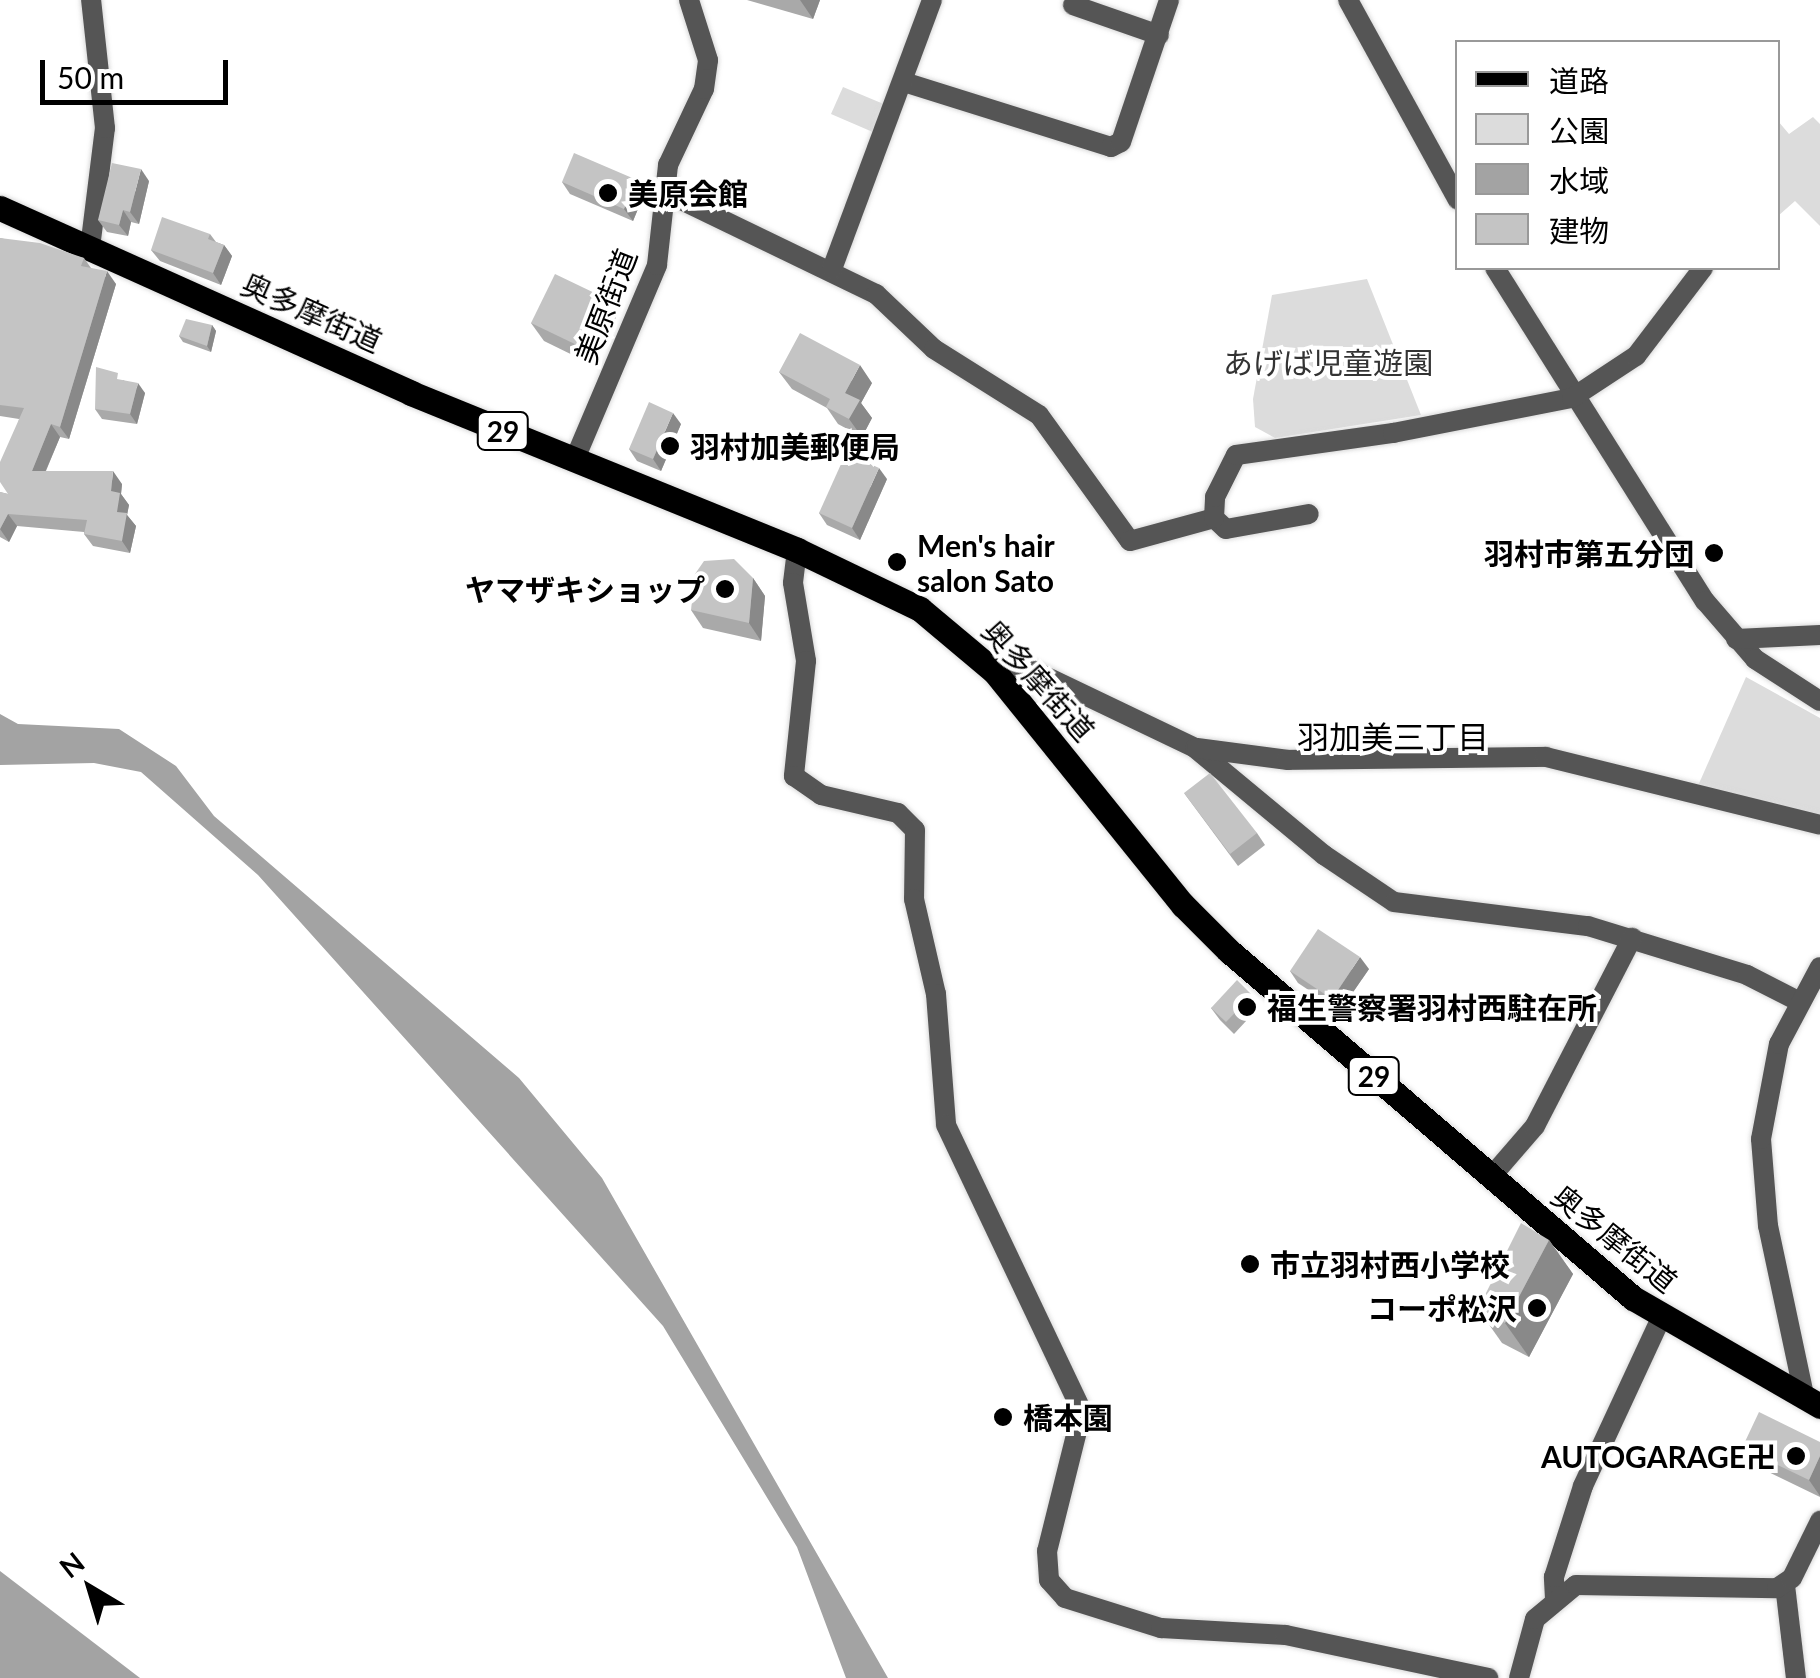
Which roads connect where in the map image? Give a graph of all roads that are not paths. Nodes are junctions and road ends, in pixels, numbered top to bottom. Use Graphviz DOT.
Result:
graph roads {
  1 [pos="91,0"];
  2 [pos="689,0"];
  3 [pos="932,0"];
  4 [pos="1169,0"];
  5 [pos="1348,0"];
  6 [pos="1072,5"];
  7 [pos="1159,35"];
  8 [pos="906,83"];
  9 [pos="669,194"];
  10 [pos="1455,195"];
  11 [pos="0,208"];
  12 [pos="90,248"];
  13 [pos="832,269"];
  14 [pos="1496,270"];
  15 [pos="1701,270"];
  16 [pos="1572,398"];
  17 [pos="574,460"];
  18 [pos="1309,514"];
  19 [pos="1214,518"];
  20 [pos="797,550"];
  21 [pos="1820,635"];
  22 [pos="1736,638"];
  23 [pos="994,671"];
  24 [pos="1820,701"];
  25 [pos="1195,748"];
  26 [pos="1820,826"];
  27 [pos="1632,938"];
  28 [pos="1820,967"];
  29 [pos="1798,1001"];
  30 [pos="1491,1177"];
  31 [pos="1661,1318"];
  32 [pos="1812,1400"];
  33 [pos="1820,1522"];
  34 [pos="1785,1585"];
  35 [pos="1554,1598"];
  36 [pos="1488,1678"];
  37 [pos="1520,1678"];
  38 [pos="1796,1678"];
  1 -- 12 [label="street"];
  2 -- 9 [label="street, 美原街道"];
  3 -- 8 [label="street"];
  4 -- 7 [label="street"];
  5 -- 10 [label="street"];
  6 -- 7 [label="street"];
  7 -- 8 [label="street"];
  8 -- 13 [label="street"];
  9 -- 13 [label="street"];
  9 -- 17 [label="street, 美原街道"];
  11 -- 12 [label="main road, 奥多摩街道 / 29"];
  12 -- 17 [label="main road, 奥多摩街道 / 29"];
  13 -- 19 [label="street"];
  14 -- 16 [label="street"];
  15 -- 16 [label="street"];
  16 -- 19 [label="street"];
  16 -- 22 [label="street"];
  17 -- 20 [label="main road, 奥多摩街道 / 29"];
  18 -- 19 [label="street"];
  20 -- 23 [label="main road, 奥多摩街道 / 29"];
  20 -- 36 [label="street"];
  21 -- 22 [label="street"];
  22 -- 24 [label="street"];
  23 -- 25 [label="street"];
  23 -- 30 [label="main road, 奥多摩街道 / 29"];
  25 -- 26 [label="street"];
  25 -- 27 [label="street"];
  27 -- 29 [label="street"];
  27 -- 30 [label="street"];
  28 -- 29 [label="street"];
  29 -- 32 [label="street"];
  30 -- 31 [label="main road, 奥多摩街道 / 29"];
  31 -- 32 [label="main road, 奥多摩街道 / 29"];
  31 -- 35 [label="street"];
  33 -- 34 [label="street"];
  34 -- 35 [label="street"];
  34 -- 38 [label="street"];
  35 -- 37 [label="street"];
}
